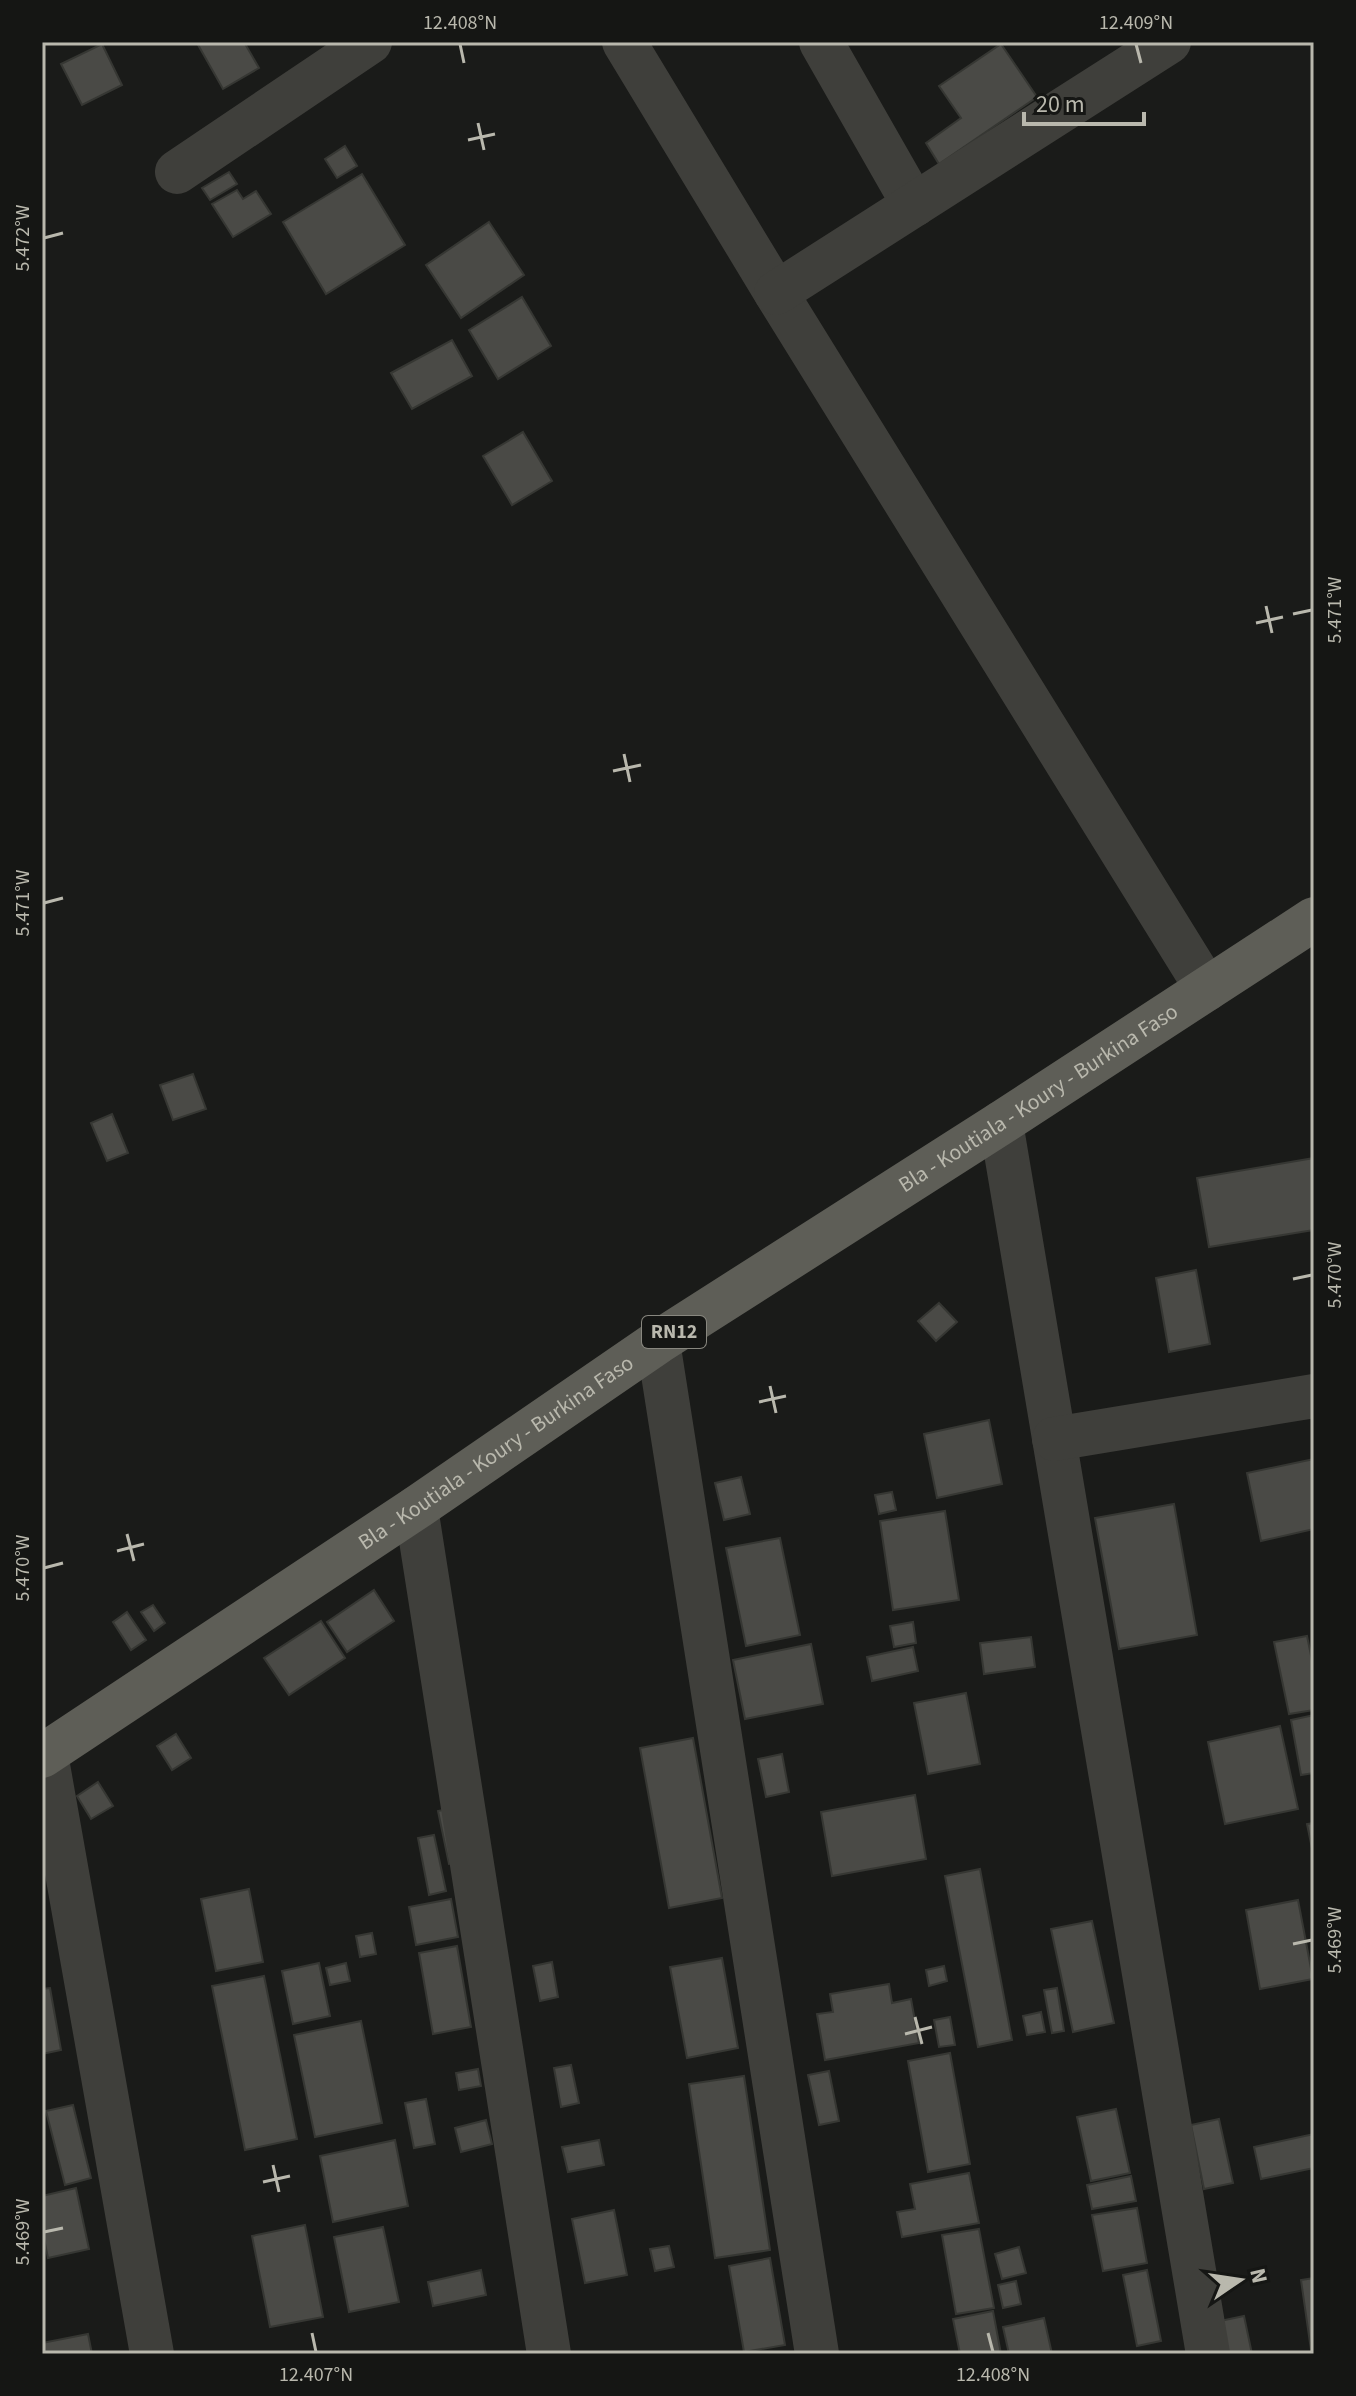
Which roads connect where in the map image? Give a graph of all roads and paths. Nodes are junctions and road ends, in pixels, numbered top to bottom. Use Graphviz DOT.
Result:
graph roads {
  1 [pos="370,42"];
  2 [pos="624,42"];
  3 [pos="821,42"];
  4 [pos="1169,42"];
  5 [pos="177,172"];
  6 [pos="914,205"];
  7 [pos="776,293"];
  8 [pos="1314,919"];
  9 [pos="1207,989"];
  10 [pos="1001,1123"];
  11 [pos="658,1342"];
  12 [pos="1314,1396"];
  13 [pos="1054,1439"];
  14 [pos="416,1508"];
  15 [pos="44,1755"];
  16 [pos="152,2354"];
  17 [pos="549,2354"];
  18 [pos="817,2354"];
  19 [pos="1208,2354"];
  1 -- 5 [label="street"];
  2 -- 7 [label="street"];
  3 -- 6 [label="street"];
  4 -- 6 [label="street"];
  6 -- 7 [label="street"];
  7 -- 9 [label="street"];
  8 -- 9 [label="main road, Bla - Koutiala - Koury - Burkina Faso / RN12"];
  9 -- 10 [label="main road, Bla - Koutiala - Koury - Burkina Faso / RN12"];
  10 -- 11 [label="main road, Bla - Koutiala - Koury - Burkina Faso / RN12"];
  10 -- 13 [label="street"];
  11 -- 14 [label="main road, Bla - Koutiala - Koury - Burkina Faso / RN12"];
  11 -- 18 [label="street"];
  12 -- 13 [label="street"];
  13 -- 19 [label="street"];
  14 -- 15 [label="main road, Bla - Koutiala - Koury - Burkina Faso / RN12"];
  14 -- 17 [label="street"];
  15 -- 16 [label="street"];
}
